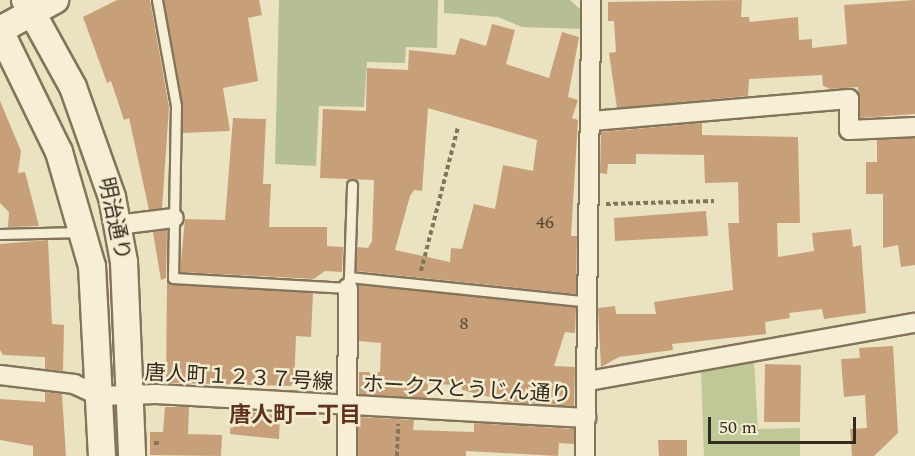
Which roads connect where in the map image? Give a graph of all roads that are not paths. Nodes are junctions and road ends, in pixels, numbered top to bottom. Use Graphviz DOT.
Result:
graph roads {
  1 [pos="56,0"];
  2 [pos="157,0"];
  3 [pos="591,0"];
  4 [pos="29,6"];
  5 [pos="0,30"];
  6 [pos="592,121"];
  7 [pos="915,127"];
  8 [pos="352,185"];
  9 [pos="174,218"];
  10 [pos="117,225"];
  11 [pos="84,231"];
  12 [pos="0,234"];
  13 [pos="349,283"];
  14 [pos="589,302"];
  15 [pos="915,323"];
  16 [pos="0,375"];
  17 [pos="588,381"];
  18 [pos="130,395"];
  19 [pos="100,396"];
  20 [pos="346,407"];
  21 [pos="586,418"];
  22 [pos="102,456"];
  23 [pos="132,456"];
  24 [pos="347,456"];
  25 [pos="585,456"];
  1 -- 4 [label="street"];
  2 -- 9 [label="lane"];
  3 -- 6 [label="street"];
  4 -- 5 [label="street"];
  4 -- 10 [label="street, 明治通り"];
  5 -- 11 [label="street, 明治通り"];
  6 -- 7 [label="street"];
  6 -- 14 [label="street"];
  8 -- 13 [label="lane"];
  9 -- 10 [label="street"];
  9 -- 13 [label="lane"];
  10 -- 18 [label="street, 明治通り"];
  11 -- 12 [label="lane"];
  11 -- 19 [label="street, 明治通り"];
  13 -- 14 [label="lane"];
  13 -- 20 [label="street"];
  14 -- 17 [label="street"];
  15 -- 17 [label="street"];
  16 -- 19 [label="street"];
  17 -- 21 [label="street"];
  18 -- 19 [label="street, 唐人町１２３７号線"];
  18 -- 20 [label="street, 唐人町１２３７号線"];
  18 -- 23 [label="street, 明治通り"];
  19 -- 22 [label="street, 明治通り"];
  20 -- 21 [label="street, ホークスとうじん通り"];
  20 -- 24 [label="street"];
  21 -- 25 [label="street"];
}
